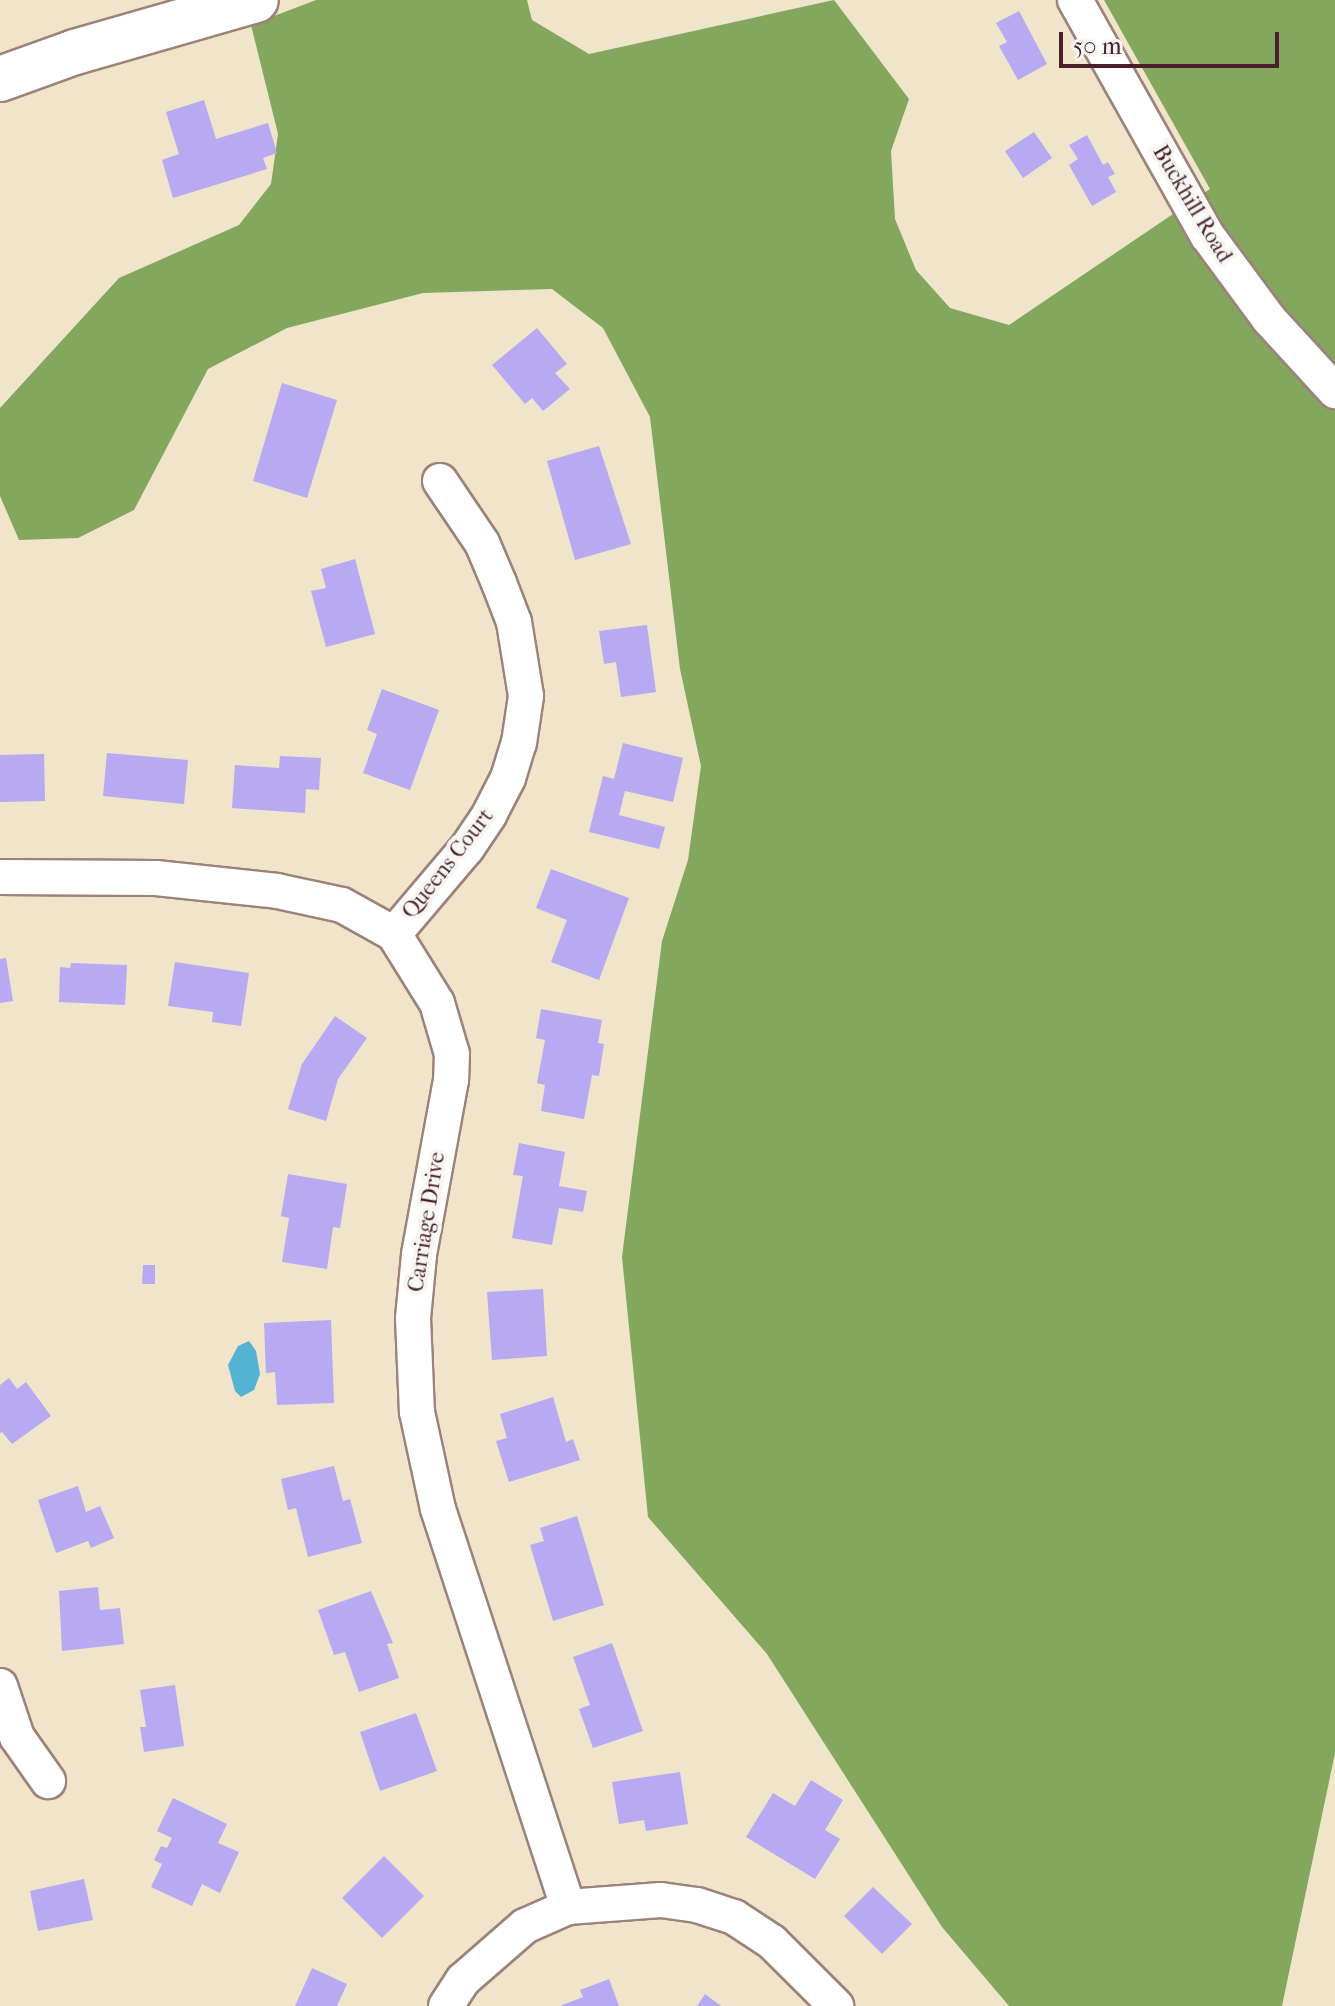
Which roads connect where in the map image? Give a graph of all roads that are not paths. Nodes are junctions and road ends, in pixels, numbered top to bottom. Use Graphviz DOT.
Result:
graph roads {
  1 [pos="256,0"];
  2 [pos="1075,0"];
  3 [pos="0,79"];
  4 [pos="1335,391"];
  5 [pos="440,481"];
  6 [pos="0,877"];
  7 [pos="394,934"];
  8 [pos="0,1686"];
  9 [pos="48,1781"];
  10 [pos="568,1907"];
  11 [pos="446,2006"];
  12 [pos="836,2006"];
  1 -- 3 [label="main road"];
  2 -- 4 [label="street, Buckhill Road"];
  5 -- 7 [label="street, Queens Court"];
  6 -- 7 [label="street, Carriage Drive"];
  7 -- 10 [label="street, Carriage Drive"];
  8 -- 9 [label="street"];
  10 -- 11 [label="street"];
  10 -- 12 [label="street"];
}
